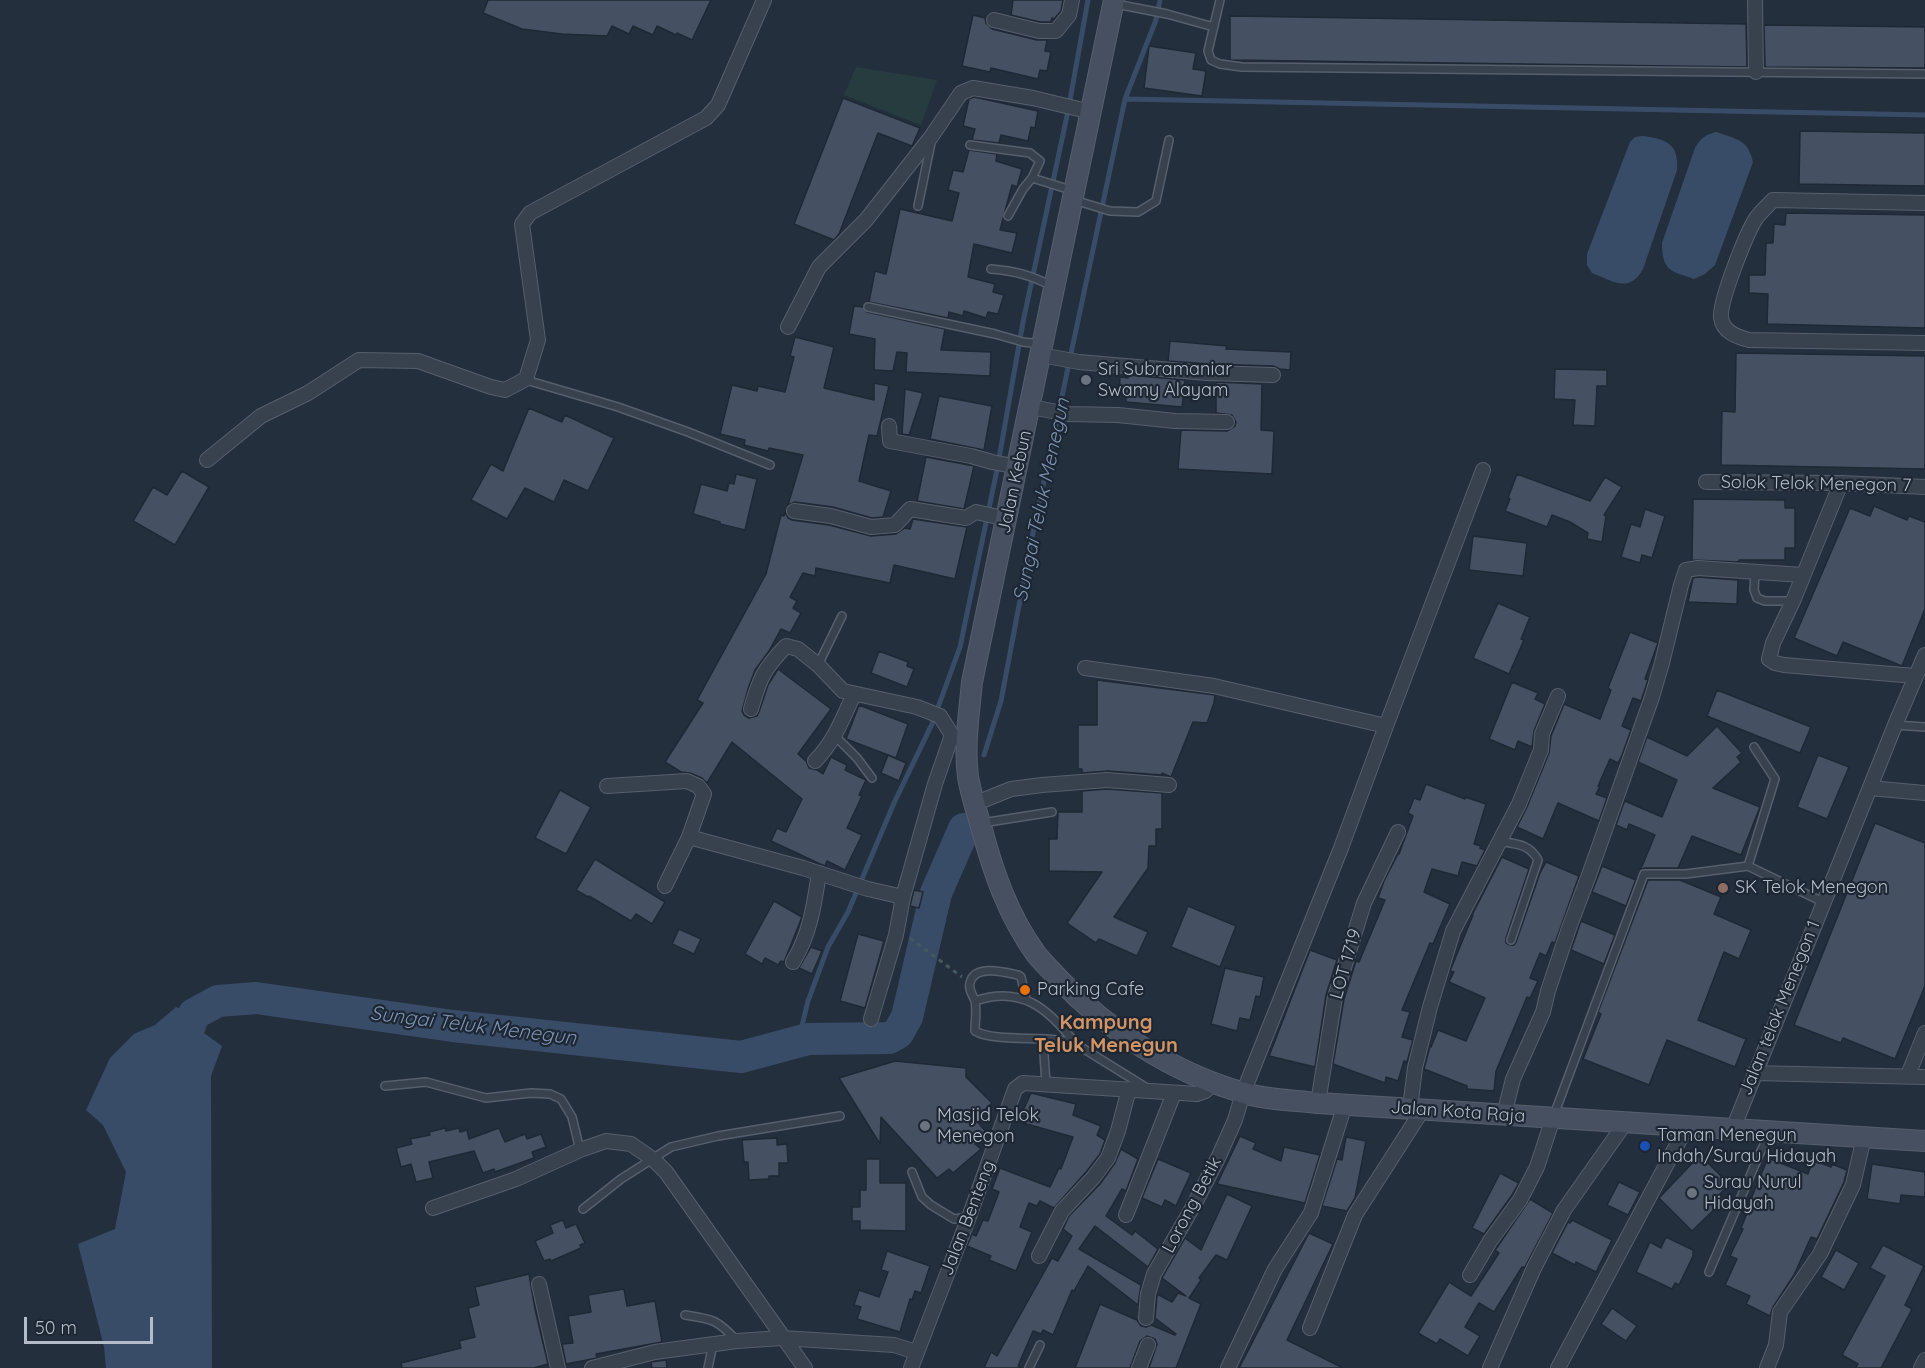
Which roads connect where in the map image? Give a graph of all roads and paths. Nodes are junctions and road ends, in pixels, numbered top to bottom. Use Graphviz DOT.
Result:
graph roads {
  1 [pos="764,0"];
  2 [pos="1072,0"];
  3 [pos="1220,0"];
  4 [pos="1755,0"];
  5 [pos="1114,2"];
  6 [pos="994,20"];
  7 [pos="1214,27"];
  8 [pos="1756,72"];
  9 [pos="1925,74"];
  10 [pos="1082,109"];
  11 [pos="931,138"];
  12 [pos="1170,140"];
  13 [pos="970,145"];
  14 [pos="1032,178"];
  15 [pos="1068,192"];
  16 [pos="1925,203"];
  17 [pos="918,206"];
  18 [pos="1008,216"];
  19 [pos="991,269"];
  20 [pos="1054,287"];
  21 [pos="868,307"];
  22 [pos="788,327"];
  23 [pos="1925,343"];
  24 [pos="1042,350"];
  25 [pos="1273,375"];
  26 [pos="526,380"];
  27 [pos="1031,407"];
  28 [pos="1227,422"];
  29 [pos="889,426"];
  30 [pos="207,460"];
  31 [pos="770,465"];
  32 [pos="1005,465"];
  33 [pos="1483,470"];
  34 [pos="1706,482"];
  35 [pos="1841,483"];
  36 [pos="1925,487"];
  37 [pos="794,512"];
  38 [pos="994,516"];
  39 [pos="1755,573"];
  40 [pos="1803,575"];
  41 [pos="1793,601"];
  42 [pos="842,616"];
  43 [pos="1925,657"];
  44 [pos="818,665"];
  45 [pos="1085,668"];
  46 [pos="1915,676"];
  47 [pos="854,694"];
  48 [pos="1558,696"];
  49 [pos="751,709"];
  50 [pos="1895,725"];
  51 [pos="1386,726"];
  52 [pos="1925,727"];
  53 [pos="835,736"];
  54 [pos="959,739"];
  55 [pos="1754,747"];
  56 [pos="815,761"];
  57 [pos="872,778"];
  58 [pos="1169,785"];
  59 [pos="607,786"];
  60 [pos="1870,788"];
  61 [pos="1925,793"];
  62 [pos="974,804"];
  63 [pos="1052,812"];
  64 [pos="980,823"];
  65 [pos="1398,832"];
  66 [pos="688,837"];
  67 [pos="1498,842"];
  68 [pos="1748,866"];
  69 [pos="819,873"];
  70 [pos="665,886"];
  71 [pos="903,897"];
  72 [pos="1823,902"];
  73 [pos="1511,940"];
  74 [pos="916,944"];
  75 [pos="1037,956"];
  76 [pos="792,962"];
  77 [pos="969,983"];
  78 [pos="1026,999"];
  79 [pos="975,1001"];
  80 [pos="871,1018"];
  81 [pos="1925,1033"];
  82 [pos="1043,1039"];
  83 [pos="1076,1044"];
  84 [pos="1754,1072"];
  85 [pos="1908,1075"];
  86 [pos="1925,1077"];
  87 [pos="1213,1083"];
  88 [pos="1046,1084"];
  89 [pos="385,1086"];
  90 [pos="1129,1089"];
  91 [pos="1152,1091"];
  92 [pos="1174,1093"];
  93 [pos="1243,1093"];
  94 [pos="1318,1103"];
  95 [pos="1345,1104"];
  96 [pos="1416,1109"];
  97 [pos="1504,1115"];
  98 [pos="840,1116"];
  99 [pos="1553,1118"];
  100 [pos="1626,1122"];
  101 [pos="1687,1126"];
  102 [pos="1732,1129"];
  103 [pos="1771,1131"];
  104 [pos="1864,1137"];
  105 [pos="1925,1141"];
  106 [pos="580,1150"];
  107 [pos="654,1160"];
  108 [pos="912,1172"];
  109 [pos="433,1208"];
  110 [pos="583,1209"];
  111 [pos="1126,1215"];
  112 [pos="969,1217"];
  113 [pos="1039,1256"];
  114 [pos="1709,1272"];
  115 [pos="1470,1275"];
  116 [pos="539,1284"];
  117 [pos="685,1315"];
  118 [pos="1146,1318"];
  119 [pos="1310,1328"];
  120 [pos="782,1338"];
  121 [pos="737,1341"];
  122 [pos="713,1344"];
  123 [pos="1040,1345"];
  124 [pos="1148,1345"];
  125 [pos="1925,1360"];
  126 [pos="916,1363"];
  127 [pos="600,1367"];
  128 [pos="558,1368"];
  129 [pos="708,1368"];
  130 [pos="805,1368"];
  131 [pos="1029,1368"];
  132 [pos="1138,1368"];
  133 [pos="1228,1368"];
  134 [pos="1490,1368"];
  135 [pos="1558,1368"];
  136 [pos="1767,1368"];
  137 [pos="1921,1368"];
  1 -- 26 [label="street"];
  2 -- 6 [label="street"];
  3 -- 7 [label="lane"];
  4 -- 8 [label="street"];
  5 -- 7 [label="lane"];
  5 -- 10 [label="main road, Jalan Kebun"];
  7 -- 8 [label="lane"];
  8 -- 9 [label="lane"];
  10 -- 11 [label="street"];
  10 -- 15 [label="main road, Jalan Kebun"];
  11 -- 17 [label="lane"];
  11 -- 22 [label="street"];
  12 -- 15 [label="lane"];
  13 -- 14 [label="lane"];
  14 -- 15 [label="lane"];
  14 -- 18 [label="lane"];
  15 -- 20 [label="main road, Jalan Kebun"];
  16 -- 23 [label="street"];
  19 -- 20 [label="lane"];
  20 -- 24 [label="main road, Jalan Kebun"];
  21 -- 24 [label="lane"];
  24 -- 25 [label="street"];
  24 -- 27 [label="main road, Jalan Kebun"];
  26 -- 30 [label="street"];
  26 -- 31 [label="lane"];
  27 -- 28 [label="street"];
  27 -- 32 [label="main road, Jalan Kebun"];
  29 -- 32 [label="street"];
  32 -- 38 [label="main road, Jalan Kebun"];
  33 -- 51 [label="street, Lorong Betik"];
  34 -- 35 [label="street, Solok Telok Menegon 7"];
  35 -- 36 [label="street, Solok Telok Menegon 7"];
  35 -- 40 [label="street"];
  37 -- 38 [label="street"];
  38 -- 54 [label="main road, Jalan Kebun"];
  39 -- 40 [label="street"];
  39 -- 41 [label="lane"];
  39 -- 97 [label="street"];
  40 -- 41 [label="street"];
  41 -- 46 [label="street"];
  42 -- 44 [label="lane"];
  43 -- 46 [label="street, Jalan telok Menegon 1"];
  44 -- 47 [label="street"];
  44 -- 49 [label="street"];
  45 -- 51 [label="street"];
  46 -- 50 [label="street, Jalan telok Menegon 1"];
  47 -- 53 [label="street"];
  47 -- 54 [label="street"];
  48 -- 67 [label="street"];
  50 -- 52 [label="lane"];
  50 -- 60 [label="street, Jalan telok Menegon 1"];
  51 -- 93 [label="street, Lorong Betik"];
  53 -- 56 [label="street"];
  53 -- 57 [label="lane"];
  54 -- 62 [label="main road, Jalan Kebun"];
  54 -- 71 [label="street"];
  55 -- 68 [label="lane"];
  58 -- 62 [label="street"];
  59 -- 66 [label="street"];
  60 -- 61 [label="street"];
  60 -- 72 [label="street, Jalan telok Menegon 1"];
  62 -- 64 [label="main road, Jalan Kebun"];
  63 -- 64 [label="lane"];
  64 -- 75 [label="main road, Jalan Kebun"];
  65 -- 94 [label="street, LOT 1719"];
  66 -- 69 [label="street"];
  66 -- 70 [label="street"];
  67 -- 73 [label="lane"];
  67 -- 96 [label="street"];
  68 -- 72 [label="lane"];
  68 -- 99 [label="lane"];
  69 -- 71 [label="street"];
  69 -- 76 [label="street"];
  71 -- 80 [label="street"];
  72 -- 84 [label="street, Jalan telok Menegon 1"];
  74 -- 77 [label="path"];
  75 -- 87 [label="main road, Jalan Kota Raja"];
  77 -- 78 [label="lane"];
  77 -- 79 [label="lane"];
  78 -- 79 [label="lane"];
  78 -- 83 [label="lane"];
  79 -- 82 [label="lane"];
  81 -- 85 [label="street"];
  82 -- 83 [label="lane"];
  82 -- 88 [label="lane"];
  83 -- 91 [label="lane"];
  84 -- 85 [label="street"];
  84 -- 102 [label="street, Jalan telok Menegon 1"];
  85 -- 86 [label="street"];
  87 -- 92 [label="street, Jalan Benteng"];
  87 -- 93 [label="main road, Jalan Kota Raja"];
  88 -- 90 [label="street, Jalan Benteng"];
  88 -- 112 [label="street, Jalan Benteng"];
  89 -- 106 [label="lane"];
  90 -- 91 [label="street, Jalan Benteng"];
  90 -- 113 [label="street"];
  91 -- 92 [label="street, Jalan Benteng"];
  92 -- 111 [label="street"];
  93 -- 94 [label="main road, Jalan Kota Raja"];
  93 -- 118 [label="street, Lorong Betik"];
  94 -- 95 [label="main road, Jalan Kota Raja"];
  95 -- 96 [label="main road, Jalan Kota Raja"];
  95 -- 133 [label="street"];
  96 -- 97 [label="main road, Jalan Kota Raja"];
  96 -- 119 [label="street"];
  97 -- 99 [label="main road, Jalan Kota Raja"];
  98 -- 107 [label="lane"];
  99 -- 100 [label="main road, Jalan Kota Raja"];
  99 -- 115 [label="street"];
  100 -- 101 [label="main road, Jalan Kota Raja"];
  100 -- 134 [label="street"];
  101 -- 102 [label="main road, Jalan Kota Raja"];
  101 -- 135 [label="street"];
  102 -- 103 [label="main road, Jalan Kota Raja"];
  103 -- 104 [label="main road, Jalan Kota Raja"];
  103 -- 114 [label="lane"];
  104 -- 105 [label="main road, Jalan Kota Raja"];
  104 -- 136 [label="street"];
  106 -- 107 [label="street"];
  106 -- 109 [label="street"];
  107 -- 110 [label="lane"];
  107 -- 120 [label="street"];
  108 -- 112 [label="lane"];
  112 -- 126 [label="street, Jalan Benteng"];
  116 -- 128 [label="street"];
  117 -- 121 [label="lane"];
  120 -- 121 [label="street"];
  120 -- 126 [label="street"];
  120 -- 130 [label="street"];
  121 -- 122 [label="street"];
  122 -- 127 [label="street"];
  122 -- 129 [label="lane"];
  123 -- 131 [label="lane"];
  124 -- 132 [label="street"];
  125 -- 137 [label="street"];
}
